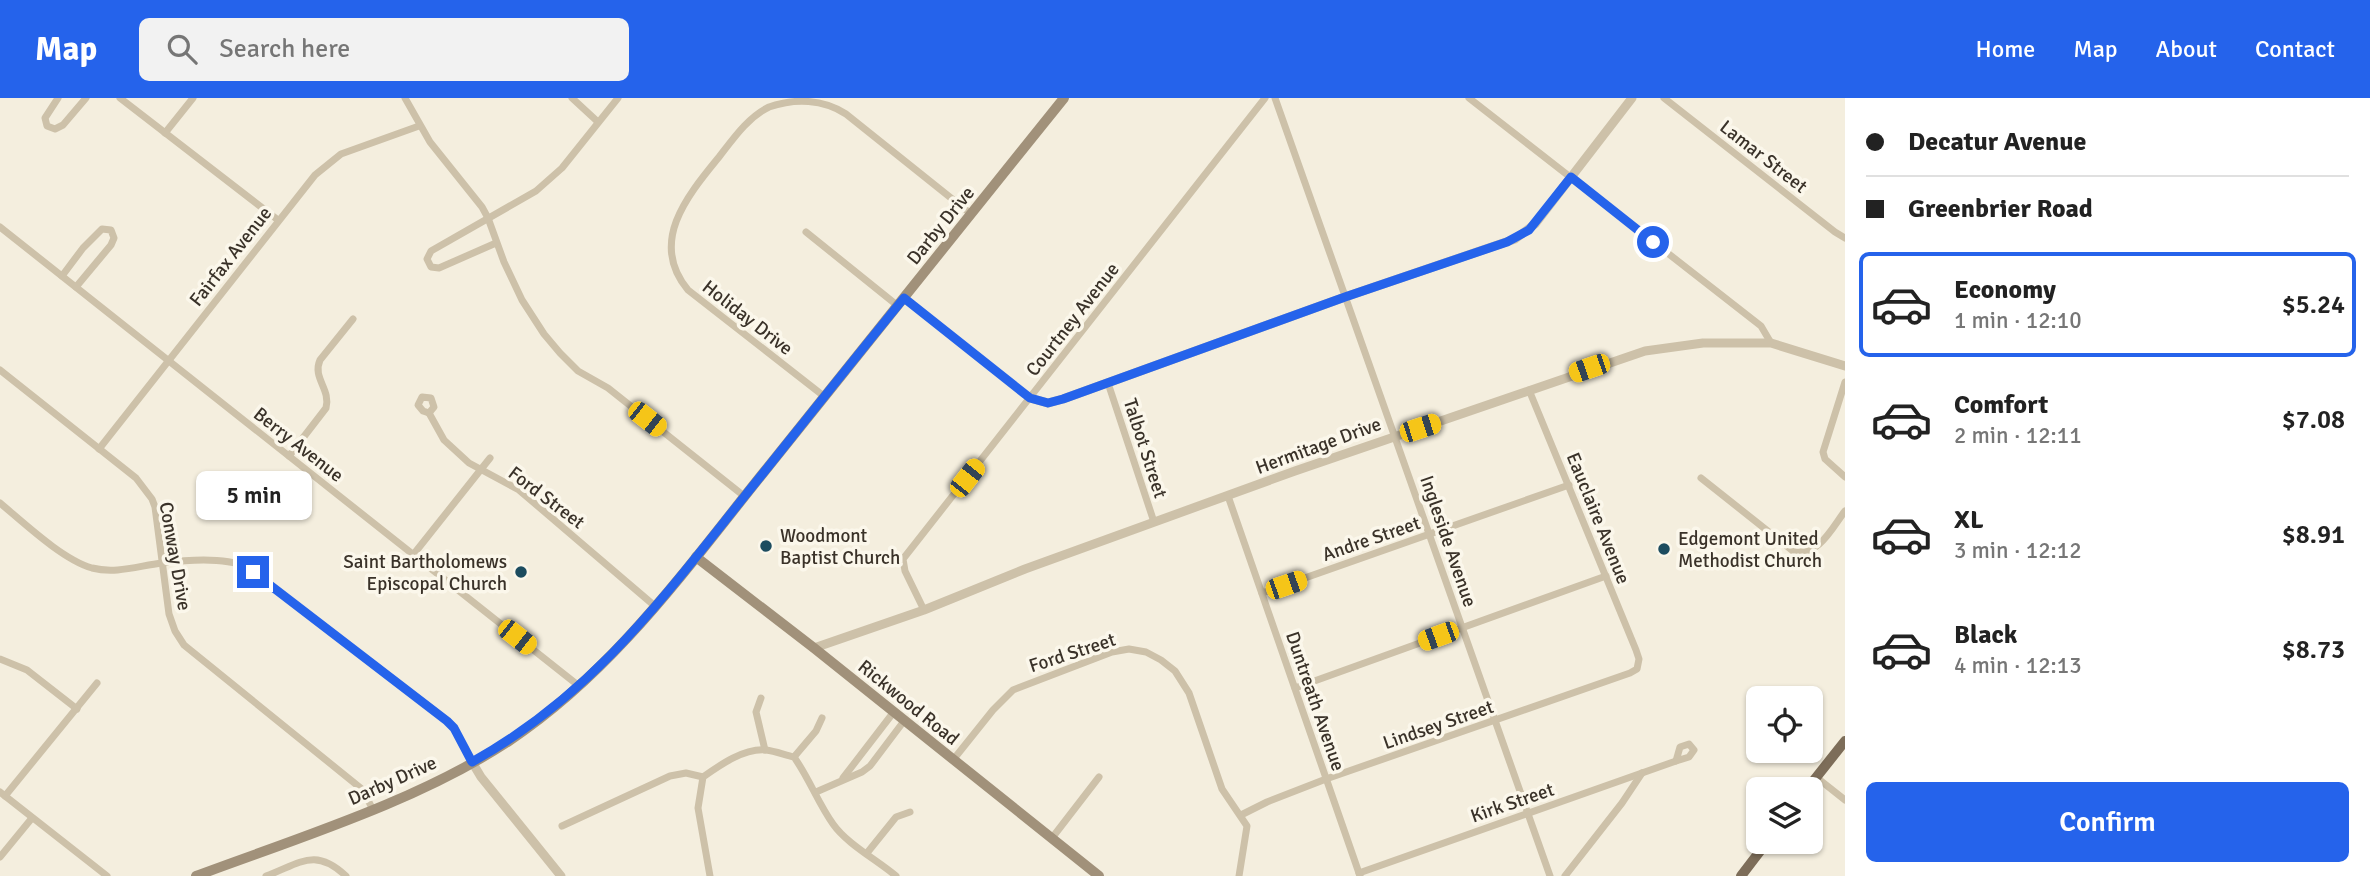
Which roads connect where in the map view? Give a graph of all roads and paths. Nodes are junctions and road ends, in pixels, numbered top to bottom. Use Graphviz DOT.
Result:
graph roads {
  1 [pos="58,98"];
  2 [pos="86,98"];
  3 [pos="120,98"];
  4 [pos="193,98"];
  5 [pos="405,98"];
  6 [pos="572,98"];
  7 [pos="618,98"];
  8 [pos="1265,98"];
  9 [pos="1275,98"];
  10 [pos="1469,98"];
  11 [pos="1632,98"];
  12 [pos="1664,98"];
  13 [pos="1060,100"];
  14 [pos="598,122"];
  15 [pos="419,126"];
  16 [pos="165,134"];
  17 [pos="1571,177"];
  18 [pos="971,214"];
  19 [pos="488,218"];
  20 [pos="278,220"];
  21 [pos="0,227"];
  22 [pos="806,232"];
  23 [pos="1845,238"];
  24 [pos="496,243"];
  25 [pos="62,276"];
  26 [pos="76,287"];
  27 [pos="1345,297"];
  28 [pos="901,302"];
  29 [pos="353,319"];
  30 [pos="1771,343"];
  31 [pos="168,360"];
  32 [pos="1845,366"];
  33 [pos="0,370"];
  34 [pos="1845,382"];
  35 [pos="1108,383"];
  36 [pos="1529,390"];
  37 [pos="825,397"];
  38 [pos="1030,398"];
  39 [pos="429,413"];
  40 [pos="1395,436"];
  41 [pos="99,449"];
  42 [pos="289,456"];
  43 [pos="490,458"];
  44 [pos="480,471"];
  45 [pos="1845,477"];
  46 [pos="1701,478"];
  47 [pos="1569,485"];
  48 [pos="744,496"];
  49 [pos="1228,496"];
  50 [pos="0,503"];
  51 [pos="1845,511"];
  52 [pos="1154,522"];
  53 [pos="1429,534"];
  54 [pos="413,555"];
  55 [pos="696,558"];
  56 [pos="163,563"];
  57 [pos="1606,576"];
  58 [pos="1262,593"];
  59 [pos="656,607"];
  60 [pos="924,610"];
  61 [pos="1462,628"];
  62 [pos="814,648"];
  63 [pos="0,659"];
  64 [pos="1639,660"];
  65 [pos="97,683"];
  66 [pos="579,686"];
  67 [pos="1294,688"];
  68 [pos="761,698"];
  69 [pos="76,709"];
  70 [pos="894,713"];
  71 [pos="822,718"];
  72 [pos="904,721"];
  73 [pos="1495,721"];
  74 [pos="1845,741"];
  75 [pos="765,750"];
  76 [pos="794,757"];
  77 [pos="953,761"];
  78 [pos="1676,761"];
  79 [pos="472,762"];
  80 [pos="1643,773"];
  81 [pos="703,777"];
  82 [pos="1099,777"];
  83 [pos="1816,777"];
  84 [pos="843,779"];
  85 [pos="1326,779"];
  86 [pos="1823,783"];
  87 [pos="816,792"];
  88 [pos="2,794"];
  89 [pos="1845,800"];
  90 [pos="373,810"];
  91 [pos="909,811"];
  92 [pos="1528,813"];
  93 [pos="1241,815"];
  94 [pos="32,818"];
  95 [pos="562,826"];
  96 [pos="1052,838"];
  97 [pos="867,853"];
  98 [pos="1758,854"];
  99 [pos="0,857"];
  100 [pos="1359,875"];
  101 [pos="107,876"];
  102 [pos="196,876"];
  103 [pos="266,876"];
  104 [pos="346,876"];
  105 [pos="561,876"];
  106 [pos="710,876"];
  107 [pos="896,876"];
  108 [pos="1099,876"];
  109 [pos="1239,876"];
  110 [pos="1550,876"];
  111 [pos="1566,876"];
  112 [pos="1741,876"];
  1 -- 2 [label="street"];
  3 -- 16 [label="street"];
  4 -- 16 [label="street"];
  5 -- 15 [label="street"];
  6 -- 14 [label="street"];
  7 -- 14 [label="street"];
  8 -- 38 [label="street, Courtney Avenue"];
  9 -- 27 [label="street, Ingleside Avenue"];
  10 -- 17 [label="street"];
  11 -- 17 [label="street"];
  12 -- 23 [label="street, Lamar Street"];
  13 -- 18 [label="main road, Darby Drive"];
  14 -- 19 [label="street"];
  15 -- 19 [label="street"];
  15 -- 20 [label="street, Fairfax Avenue"];
  16 -- 20 [label="street"];
  17 -- 27 [label="street"];
  17 -- 30 [label="street"];
  18 -- 28 [label="main road, Darby Drive"];
  18 -- 37 [label="street, Holiday Drive"];
  19 -- 24 [label="street"];
  19 -- 24 [label="street"];
  20 -- 31 [label="street, Fairfax Avenue"];
  21 -- 25 [label="street, Berry Avenue"];
  22 -- 28 [label="street"];
  24 -- 48 [label="street"];
  25 -- 26 [label="street, Berry Avenue"];
  25 -- 26 [label="street"];
  26 -- 31 [label="street, Berry Avenue"];
  27 -- 35 [label="street"];
  27 -- 40 [label="street, Ingleside Avenue"];
  28 -- 37 [label="main road, Darby Drive"];
  28 -- 38 [label="street"];
  29 -- 42 [label="street"];
  30 -- 32 [label="street, Hermitage Drive"];
  30 -- 36 [label="street, Hermitage Drive"];
  31 -- 41 [label="street, Fairfax Avenue"];
  31 -- 42 [label="street, Berry Avenue"];
  33 -- 41 [label="street, Conway Drive"];
  34 -- 45 [label="street"];
  35 -- 38 [label="street"];
  35 -- 52 [label="street, Talbot Street"];
  36 -- 40 [label="street, Hermitage Drive"];
  36 -- 47 [label="street, Eauclaire Avenue"];
  37 -- 48 [label="main road, Darby Drive"];
  38 -- 60 [label="street, Courtney Avenue"];
  39 -- 44 [label="street, Ford Street"];
  40 -- 49 [label="street, Hermitage Drive"];
  40 -- 53 [label="street, Ingleside Avenue"];
  41 -- 56 [label="street, Conway Drive"];
  42 -- 54 [label="street, Berry Avenue"];
  43 -- 44 [label="street"];
  44 -- 54 [label="street"];
  44 -- 59 [label="street, Ford Street"];
  46 -- 51 [label="street"];
  47 -- 53 [label="street, Andre Street"];
  47 -- 57 [label="street, Eauclaire Avenue"];
  48 -- 55 [label="main road, Darby Drive"];
  49 -- 52 [label="street, Hermitage Drive"];
  49 -- 58 [label="street, Duntreath Avenue"];
  50 -- 56 [label="street"];
  52 -- 60 [label="street, Hermitage Drive"];
  53 -- 58 [label="street, Andre Street"];
  53 -- 61 [label="street, Ingleside Avenue"];
  54 -- 66 [label="street, Berry Avenue"];
  55 -- 59 [label="main road, Darby Drive"];
  55 -- 62 [label="main road, Rickwood Road"];
  56 -- 79 [label="street"];
  56 -- 90 [label="street, Conway Drive"];
  57 -- 61 [label="street"];
  57 -- 64 [label="street, Eauclaire Avenue"];
  58 -- 67 [label="street, Duntreath Avenue"];
  59 -- 66 [label="main road, Darby Drive"];
  60 -- 62 [label="street, Hermitage Drive"];
  61 -- 67 [label="street"];
  61 -- 73 [label="street, Ingleside Avenue"];
  62 -- 70 [label="main road, Rickwood Road"];
  63 -- 69 [label="street"];
  64 -- 73 [label="street, Lindsey Street"];
  65 -- 69 [label="street"];
  66 -- 79 [label="main road, Darby Drive"];
  67 -- 85 [label="street, Duntreath Avenue"];
  68 -- 75 [label="street"];
  69 -- 88 [label="street"];
  70 -- 72 [label="main road, Rickwood Road"];
  70 -- 84 [label="street"];
  71 -- 76 [label="street"];
  72 -- 77 [label="main road, Rickwood Road"];
  72 -- 84 [label="street"];
  73 -- 85 [label="street, Lindsey Street"];
  73 -- 92 [label="street, Ingleside Avenue"];
  74 -- 83 [label="main road"];
  75 -- 76 [label="street"];
  75 -- 81 [label="street"];
  76 -- 87 [label="street"];
  77 -- 93 [label="street, Ford Street"];
  77 -- 96 [label="main road, Rickwood Road"];
  78 -- 80 [label="street, Kirk Street"];
  79 -- 90 [label="main road, Darby Drive"];
  79 -- 105 [label="street"];
  80 -- 92 [label="street, Kirk Street"];
  80 -- 111 [label="street"];
  81 -- 95 [label="street"];
  81 -- 106 [label="street"];
  82 -- 96 [label="street"];
  84 -- 87 [label="street"];
  85 -- 93 [label="street, Lindsey Street"];
  85 -- 100 [label="street, Duntreath Avenue"];
  86 -- 89 [label="street"];
  87 -- 97 [label="street"];
  88 -- 94 [label="street"];
  90 -- 102 [label="main road, Darby Drive"];
  91 -- 97 [label="street"];
  92 -- 100 [label="street, Kirk Street"];
  92 -- 110 [label="street, Ingleside Avenue"];
  93 -- 109 [label="street"];
  94 -- 99 [label="street"];
  94 -- 101 [label="street"];
  96 -- 108 [label="main road, Rickwood Road"];
  97 -- 107 [label="street"];
  98 -- 112 [label="main road"];
  103 -- 104 [label="street"];
}
